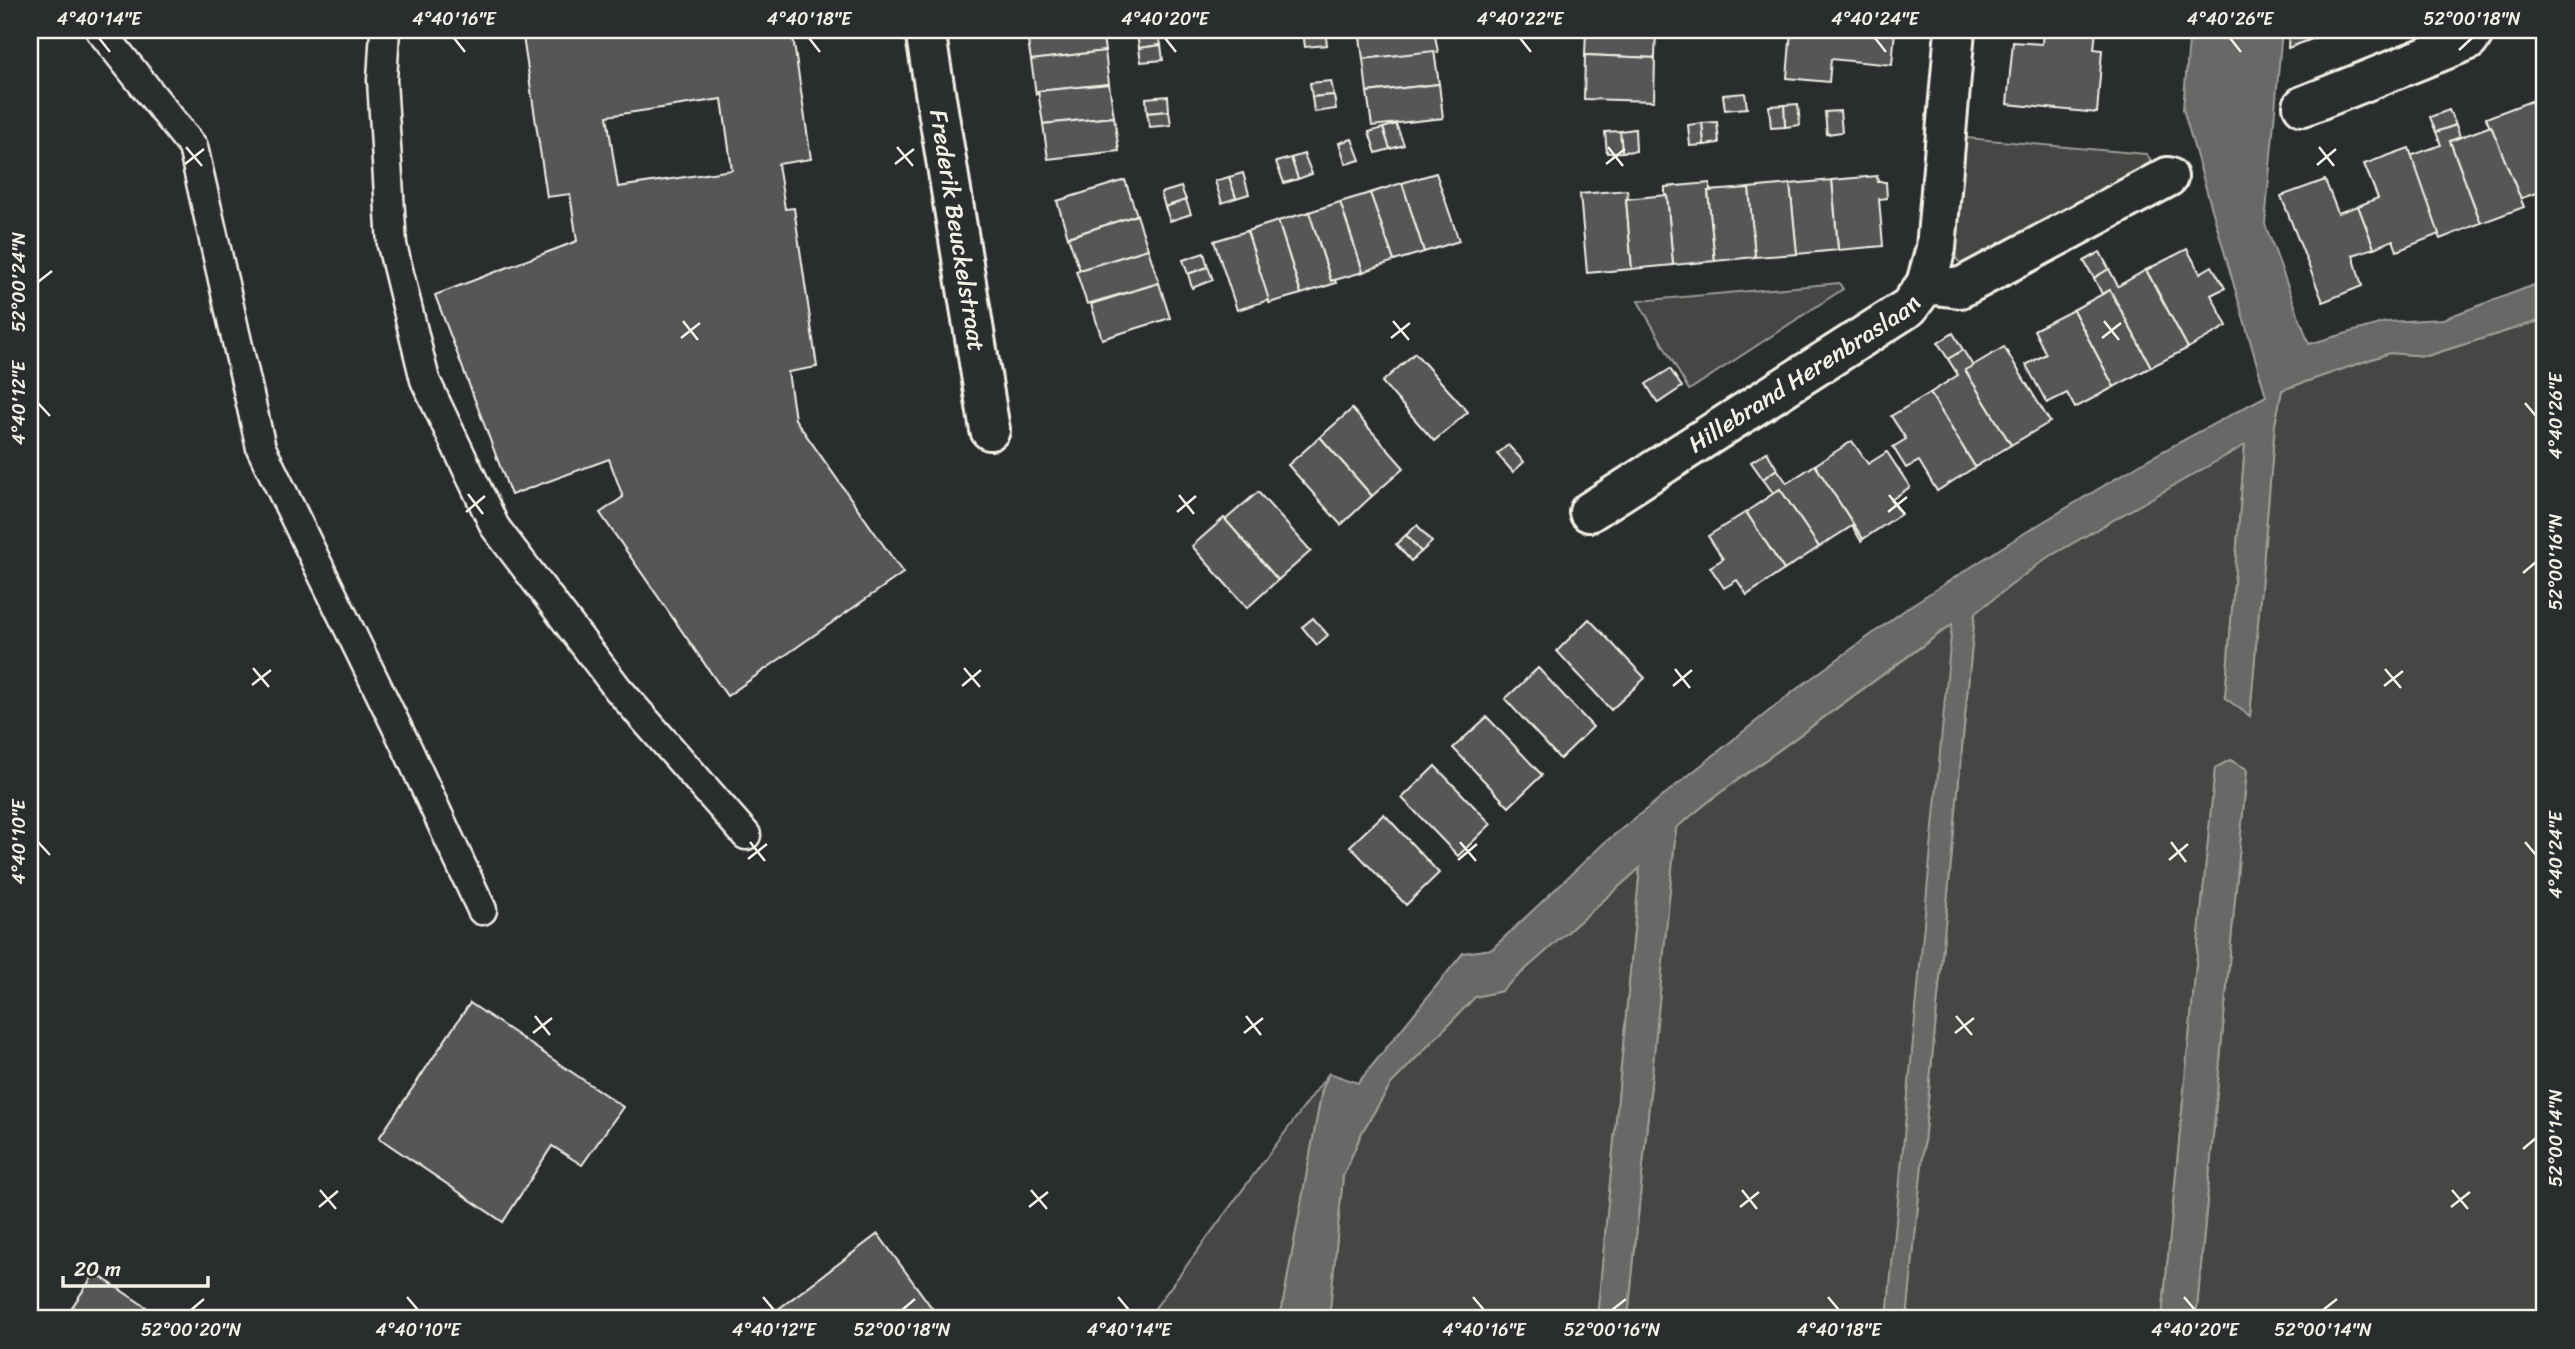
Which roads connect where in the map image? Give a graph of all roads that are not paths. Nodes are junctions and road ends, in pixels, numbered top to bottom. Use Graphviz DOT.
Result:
graph roads {
  1 [pos="100,30"];
  2 [pos="385,30"];
  3 [pos="925,30"];
  4 [pos="1955,30"];
  5 [pos="2475,30"];
  6 [pos="2303,106"];
  7 [pos="2168,177"];
  8 [pos="1926,284"];
  9 [pos="990,430"];
  10 [pos="1588,512"];
  11 [pos="746,835"];
  12 [pos="482,910"];
  1 -- 12 [label="lane"];
  2 -- 11 [label="lane"];
  3 -- 9 [label="street, Frederik Beuckelstraat"];
  4 -- 8 [label="street"];
  5 -- 6 [label="street"];
  7 -- 8 [label="street, Hillebrand Herenbraslaan"];
  8 -- 10 [label="street, Hillebrand Herenbraslaan"];
}
